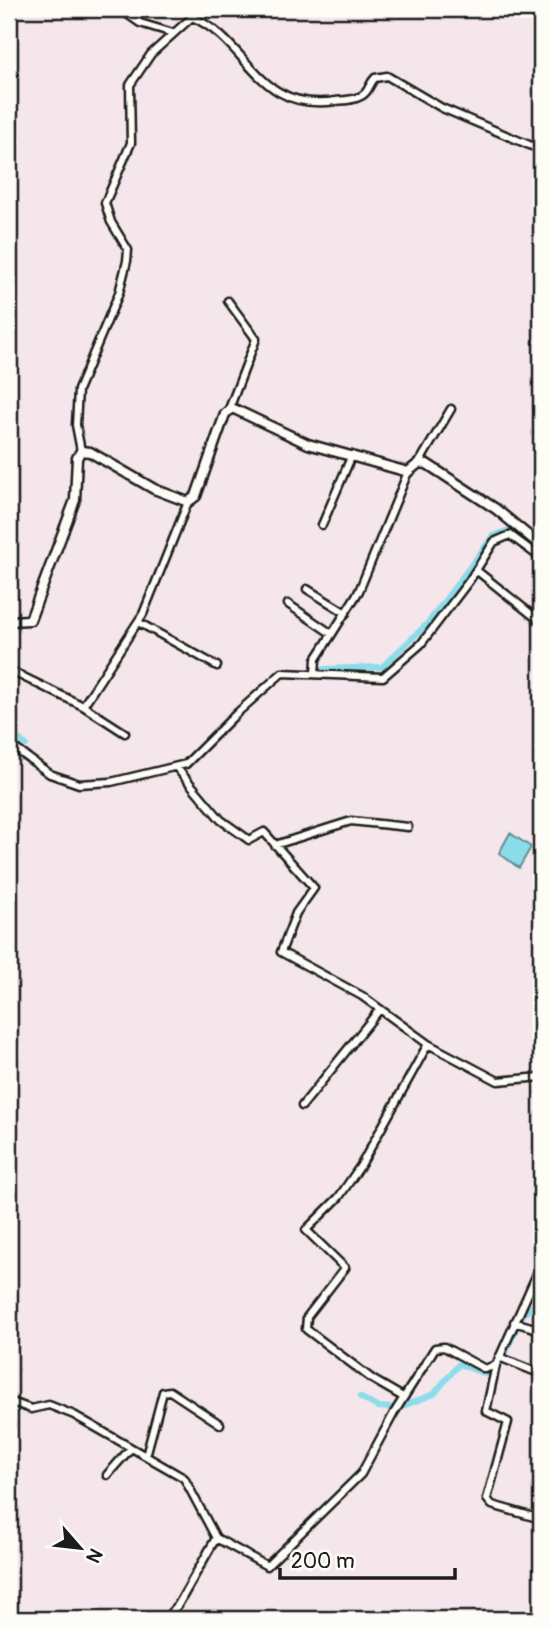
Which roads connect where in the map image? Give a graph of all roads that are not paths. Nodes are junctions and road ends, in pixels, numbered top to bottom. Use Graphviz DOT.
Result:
graph roads {
  1 [pos="120,9"];
  2 [pos="192,13"];
  3 [pos="173,33"];
  4 [pos="541,150"];
  5 [pos="228,301"];
  6 [pos="229,409"];
  7 [pos="451,409"];
  8 [pos="81,451"];
  9 [pos="352,455"];
  10 [pos="419,463"];
  11 [pos="408,472"];
  12 [pos="188,502"];
  13 [pos="322,525"];
  14 [pos="541,546"];
  15 [pos="541,558"];
  16 [pos="476,570"];
  17 [pos="307,589"];
  18 [pos="288,604"];
  19 [pos="346,613"];
  20 [pos="9,621"];
  21 [pos="138,622"];
  22 [pos="541,622"];
  23 [pos="332,634"];
  24 [pos="217,666"];
  25 [pos="9,670"];
  26 [pos="315,674"];
  27 [pos="83,706"];
  28 [pos="125,733"];
  29 [pos="9,744"];
  30 [pos="176,767"];
  31 [pos="408,827"];
  32 [pos="275,845"];
  33 [pos="380,1010"];
  34 [pos="428,1044"];
  35 [pos="541,1077"];
  36 [pos="302,1106"];
  37 [pos="541,1265"];
  38 [pos="514,1322"];
  39 [pos="541,1330"];
  40 [pos="499,1357"];
  41 [pos="496,1365"];
  42 [pos="541,1374"];
  43 [pos="402,1399"];
  44 [pos="9,1401"];
  45 [pos="220,1424"];
  46 [pos="131,1448"];
  47 [pos="146,1456"];
  48 [pos="107,1475"];
  49 [pos="541,1519"];
  50 [pos="216,1538"];
  51 [pos="165,1619"];
  1 -- 3 [label="street"];
  2 -- 3 [label="street"];
  2 -- 4 [label="street"];
  3 -- 8 [label="street"];
  5 -- 6 [label="street"];
  6 -- 9 [label="main road"];
  6 -- 12 [label="main road"];
  7 -- 10 [label="street"];
  8 -- 12 [label="main road"];
  8 -- 20 [label="main road"];
  9 -- 11 [label="main road"];
  9 -- 13 [label="street"];
  10 -- 11 [label="main road"];
  10 -- 14 [label="main road"];
  11 -- 19 [label="street"];
  12 -- 21 [label="street"];
  15 -- 16 [label="street"];
  16 -- 22 [label="street"];
  16 -- 26 [label="street"];
  17 -- 19 [label="street"];
  18 -- 23 [label="street"];
  19 -- 23 [label="street"];
  21 -- 24 [label="street"];
  21 -- 27 [label="street"];
  23 -- 26 [label="street"];
  25 -- 27 [label="street"];
  26 -- 30 [label="street"];
  27 -- 28 [label="street"];
  29 -- 30 [label="street"];
  30 -- 32 [label="street"];
  31 -- 32 [label="street"];
  32 -- 33 [label="street"];
  33 -- 34 [label="street"];
  33 -- 36 [label="street"];
  34 -- 35 [label="street"];
  34 -- 43 [label="street"];
  37 -- 38 [label="street"];
  38 -- 39 [label="street"];
  38 -- 40 [label="street"];
  40 -- 41 [label="street"];
  40 -- 42 [label="street"];
  41 -- 43 [label="street"];
  41 -- 49 [label="street"];
  43 -- 50 [label="street"];
  44 -- 46 [label="street"];
  45 -- 47 [label="street"];
  46 -- 47 [label="street"];
  46 -- 48 [label="street"];
  47 -- 50 [label="street"];
  50 -- 51 [label="street"];
}
